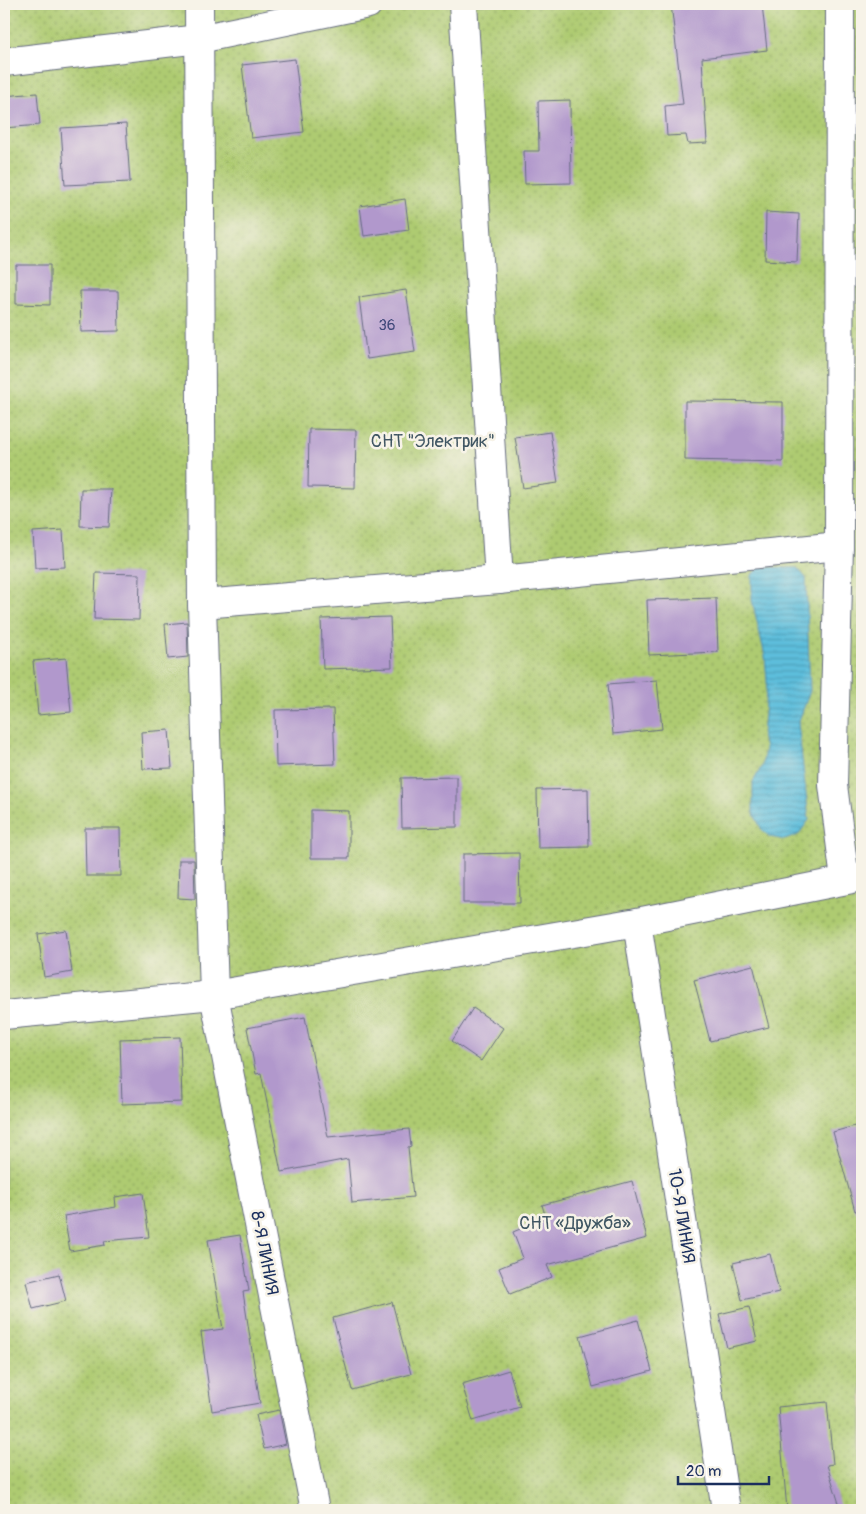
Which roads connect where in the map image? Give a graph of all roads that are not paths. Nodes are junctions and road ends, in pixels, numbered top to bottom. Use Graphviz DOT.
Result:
graph roads {
  1 [pos="199,4"];
  2 [pos="368,4"];
  3 [pos="463,4"];
  4 [pos="840,4"];
  5 [pos="200,39"];
  6 [pos="4,62"];
  7 [pos="839,546"];
  8 [pos="499,580"];
  9 [pos="202,604"];
  10 [pos="854,878"];
  11 [pos="637,922"];
  12 [pos="214,995"];
  13 [pos="4,1015"];
  14 [pos="315,1510"];
  15 [pos="726,1510"];
  1 -- 5 [label="street, 8-Я ЛИНИЯ"];
  2 -- 5 [label="street"];
  3 -- 8 [label="street"];
  4 -- 7 [label="street"];
  5 -- 6 [label="street"];
  5 -- 9 [label="street, 8-Я ЛИНИЯ"];
  7 -- 8 [label="street"];
  7 -- 10 [label="street"];
  8 -- 9 [label="street"];
  9 -- 12 [label="street, 8-Я ЛИНИЯ"];
  10 -- 11 [label="street"];
  11 -- 12 [label="street"];
  11 -- 15 [label="street, 10-Я ЛИНИЯ"];
  12 -- 13 [label="street"];
  12 -- 14 [label="street, 8-Я ЛИНИЯ"];
}
